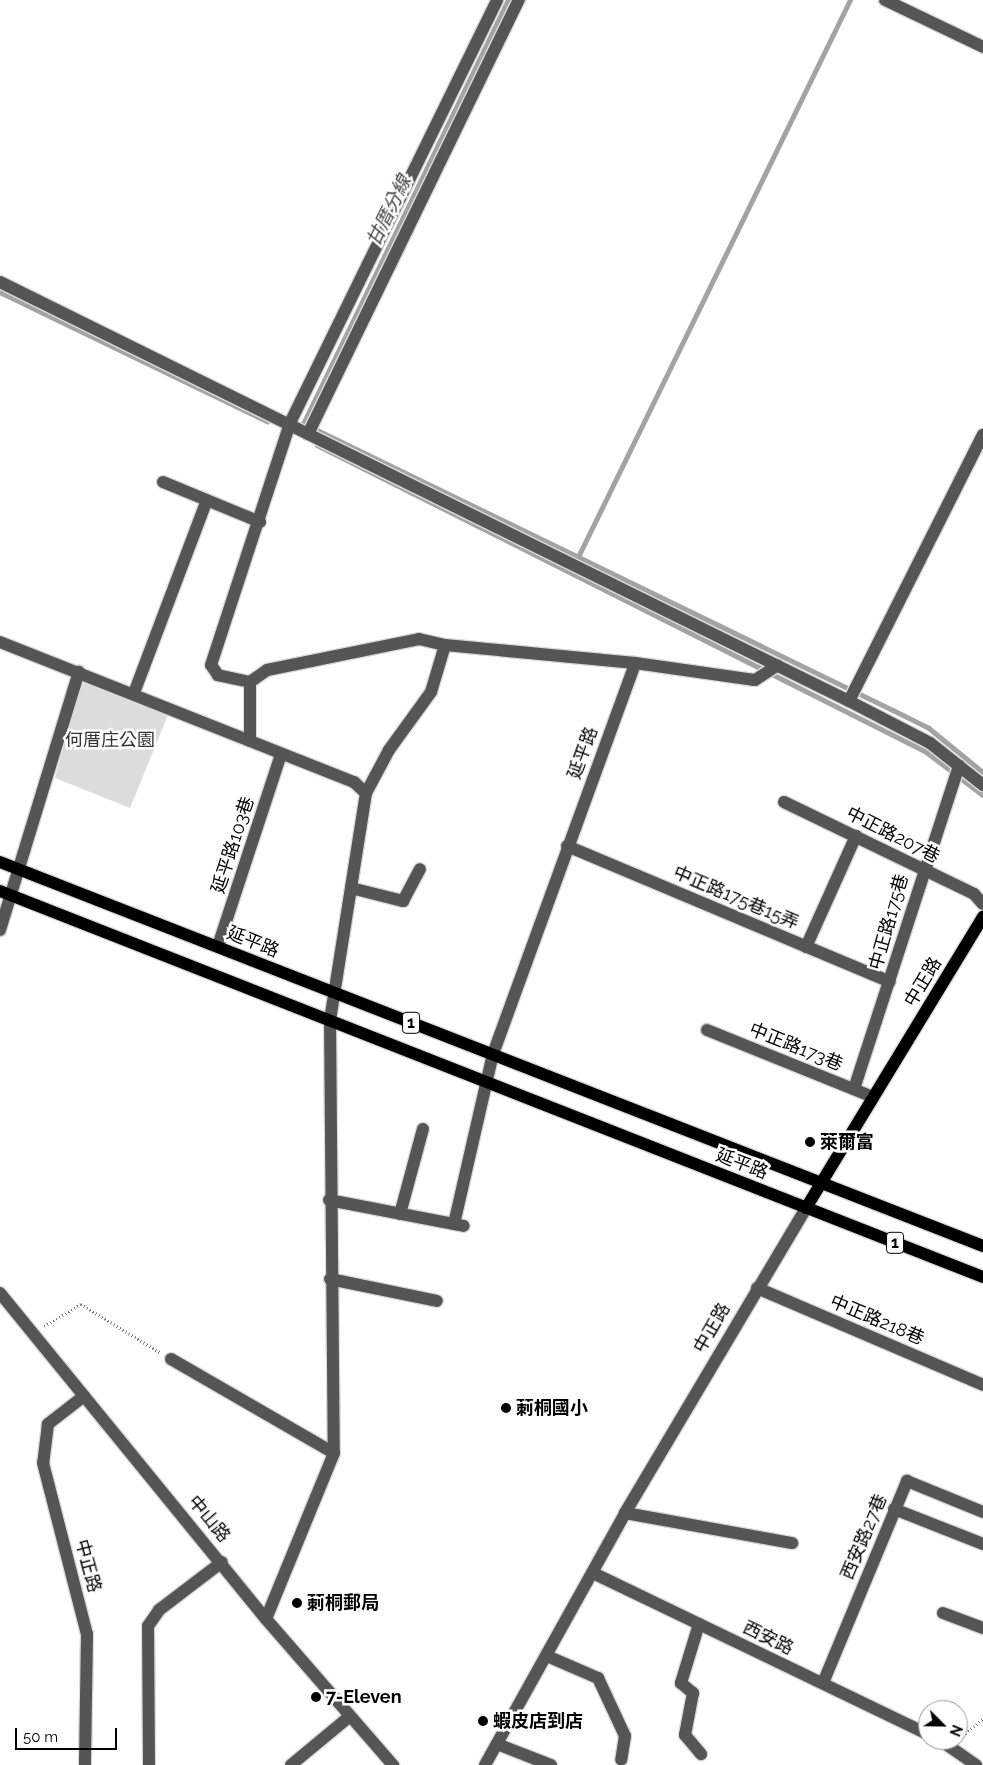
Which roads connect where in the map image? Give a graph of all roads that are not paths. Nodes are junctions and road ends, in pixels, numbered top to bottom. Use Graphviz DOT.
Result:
graph roads {
  1 [pos="497,0"];
  2 [pos="519,0"];
  3 [pos="885,0"];
  4 [pos="983,47"];
  5 [pos="0,282"];
  6 [pos="290,423"];
  7 [pos="308,434"];
  8 [pos="983,435"];
  9 [pos="163,482"];
  10 [pos="207,500"];
  11 [pos="260,522"];
  12 [pos="0,642"];
  13 [pos="445,645"];
  14 [pos="635,663"];
  15 [pos="778,665"];
  16 [pos="79,672"];
  17 [pos="250,682"];
  18 [pos="134,693"];
  19 [pos="849,701"];
  20 [pos="250,741"];
  21 [pos="281,754"];
  22 [pos="958,766"];
  23 [pos="983,785"];
  24 [pos="366,793"];
  25 [pos="784,802"];
  26 [pos="856,836"];
  27 [pos="568,846"];
  28 [pos="0,862"];
  29 [pos="420,869"];
  30 [pos="21,870"];
  31 [pos="922,871"];
  32 [pos="351,888"];
  33 [pos="0,891"];
  34 [pos="13,896"];
  35 [pos="983,904"];
  36 [pos="983,917"];
  37 [pos="0,930"];
  38 [pos="218,946"];
  39 [pos="806,947"];
  40 [pos="890,982"];
  41 [pos="334,994"];
  42 [pos="330,1020"];
  43 [pos="707,1030"];
  44 [pos="493,1054"];
  45 [pos="487,1084"];
  46 [pos="854,1089"];
  47 [pos="873,1097"];
  48 [pos="423,1129"];
  49 [pos="822,1183"];
  50 [pos="329,1200"];
  51 [pos="806,1208"];
  52 [pos="400,1214"];
  53 [pos="983,1246"];
  54 [pos="983,1277"];
  55 [pos="330,1279"];
  56 [pos="757,1288"];
  57 [pos="0,1292"];
  58 [pos="437,1302"];
  59 [pos="171,1359"];
  60 [pos="983,1385"];
  61 [pos="84,1396"];
  62 [pos="334,1453"];
  63 [pos="894,1509"];
  64 [pos="983,1512"];
  65 [pos="624,1513"];
  66 [pos="792,1543"];
  67 [pos="983,1544"];
  68 [pos="222,1562"];
  69 [pos="593,1574"];
  70 [pos="943,1613"];
  71 [pos="266,1619"];
  72 [pos="698,1624"];
  73 [pos="983,1628"];
  74 [pos="547,1656"];
  75 [pos="823,1683"];
  76 [pos="349,1717"];
  77 [pos="918,1729"];
  78 [pos="497,1744"];
  79 [pos="956,1750"];
  80 [pos="701,1754"];
  81 [pos="621,1760"];
  82 [pos="85,1765"];
  83 [pos="149,1765"];
  84 [pos="291,1765"];
  85 [pos="393,1765"];
  86 [pos="485,1765"];
  87 [pos="551,1765"];
  88 [pos="976,1765"];
  1 -- 6 [label="street"];
  2 -- 7 [label="street"];
  3 -- 4 [label="street"];
  5 -- 6 [label="street"];
  6 -- 7 [label="street"];
  6 -- 11 [label="street"];
  7 -- 15 [label="street"];
  8 -- 19 [label="street"];
  9 -- 10 [label="street"];
  10 -- 11 [label="street"];
  10 -- 18 [label="street"];
  11 -- 17 [label="street"];
  12 -- 16 [label="street"];
  13 -- 14 [label="street"];
  13 -- 17 [label="street"];
  13 -- 24 [label="street"];
  14 -- 15 [label="street"];
  14 -- 27 [label="street, 延平路"];
  15 -- 19 [label="street"];
  16 -- 18 [label="street"];
  16 -- 30 [label="street"];
  17 -- 20 [label="street"];
  18 -- 20 [label="street"];
  19 -- 22 [label="street"];
  20 -- 21 [label="street"];
  21 -- 24 [label="street"];
  21 -- 38 [label="street, 延平路103巷"];
  22 -- 23 [label="street"];
  22 -- 31 [label="street, 中正路175巷"];
  24 -- 32 [label="street"];
  25 -- 26 [label="street, 中正路207巷"];
  26 -- 31 [label="street, 中正路207巷"];
  26 -- 39 [label="street"];
  27 -- 39 [label="street, 中正路175巷15弄"];
  27 -- 44 [label="street, 延平路"];
  28 -- 30 [label="main road, 延平路 / 1"];
  29 -- 32 [label="street"];
  30 -- 34 [label="street"];
  30 -- 38 [label="main road, 延平路 / 1"];
  31 -- 35 [label="street, 中正路207巷"];
  31 -- 40 [label="street, 中正路175巷"];
  32 -- 41 [label="street"];
  33 -- 34 [label="main road, 延平路 / 1"];
  34 -- 37 [label="street"];
  34 -- 42 [label="main road, 延平路 / 1"];
  36 -- 47 [label="main road, 中正路"];
  38 -- 41 [label="main road, 延平路 / 1"];
  39 -- 40 [label="street, 中正路175巷15弄"];
  40 -- 46 [label="street, 中正路175巷"];
  41 -- 42 [label="street"];
  41 -- 44 [label="main road, 延平路 / 1"];
  42 -- 45 [label="main road, 延平路 / 1"];
  42 -- 50 [label="street"];
  43 -- 46 [label="street, 中正路173巷"];
  44 -- 45 [label="street, 延平路"];
  44 -- 49 [label="main road, 延平路 / 1"];
  45 -- 51 [label="main road, 延平路 / 1"];
  45 -- 52 [label="street, 延平路"];
  46 -- 47 [label="street, 中正路173巷"];
  47 -- 49 [label="main road, 中正路"];
  48 -- 52 [label="street"];
  49 -- 51 [label="main road, 中正路"];
  49 -- 53 [label="main road, 延平路 / 1"];
  50 -- 52 [label="street"];
  50 -- 55 [label="street"];
  51 -- 54 [label="main road, 延平路 / 1"];
  51 -- 56 [label="street, 中正路"];
  55 -- 58 [label="street"];
  55 -- 62 [label="street"];
  56 -- 60 [label="street, 中正路218巷"];
  56 -- 65 [label="street, 中正路"];
  57 -- 61 [label="street, 中山路"];
  59 -- 62 [label="street"];
  61 -- 68 [label="street, 中山路"];
  61 -- 82 [label="street, 中正路"];
  62 -- 71 [label="street"];
  63 -- 64 [label="street, 西安路27巷"];
  63 -- 67 [label="street"];
  63 -- 75 [label="street, 西安路27巷"];
  65 -- 66 [label="street"];
  65 -- 69 [label="street, 中正路"];
  68 -- 71 [label="street, 中山路"];
  68 -- 83 [label="street"];
  69 -- 72 [label="street, 西安路"];
  69 -- 74 [label="street, 中正路"];
  70 -- 73 [label="street"];
  71 -- 76 [label="street, 中山路"];
  72 -- 75 [label="street, 西安路"];
  72 -- 80 [label="street"];
  74 -- 78 [label="street, 中正路"];
  74 -- 81 [label="street"];
  75 -- 77 [label="street, 西安路"];
  76 -- 84 [label="street"];
  76 -- 85 [label="street, 中山路"];
  78 -- 86 [label="street, 中正路"];
  78 -- 87 [label="street"];
  79 -- 88 [label="street"];
}
